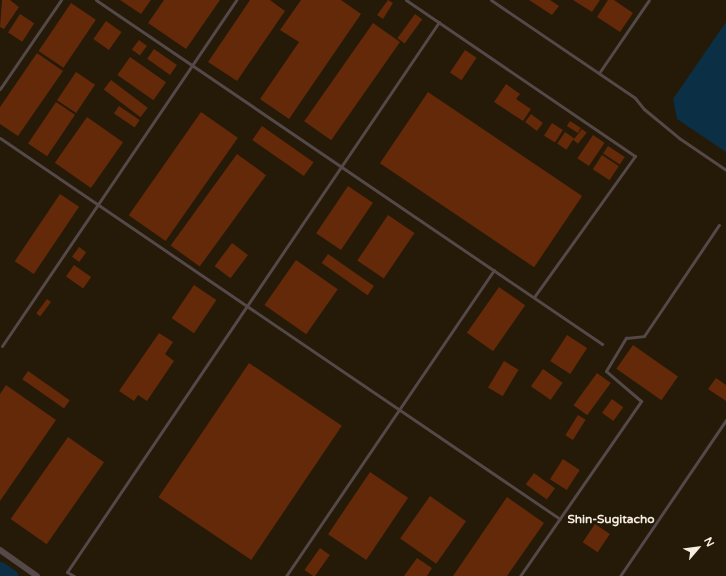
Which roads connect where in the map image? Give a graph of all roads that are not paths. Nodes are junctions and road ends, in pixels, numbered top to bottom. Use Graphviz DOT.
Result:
graph roads {
  1 [pos="61,0"];
  2 [pos="96,0"];
  3 [pos="236,0"];
  4 [pos="406,0"];
  5 [pos="491,0"];
  6 [pos="649,0"];
  7 [pos="438,22"];
  8 [pos="191,65"];
  9 [pos="599,73"];
  10 [pos="0,89"];
  11 [pos="0,138"];
  12 [pos="341,166"];
  13 [pos="726,170"];
  14 [pos="98,204"];
  15 [pos="719,225"];
  16 [pos="494,270"];
  17 [pos="534,298"];
  18 [pos="248,305"];
  19 [pos="602,344"];
  20 [pos="2,346"];
  21 [pos="399,408"];
  22 [pos="726,420"];
  23 [pos="560,519"];
  24 [pos="0,550"];
  25 [pos="37,576"];
  26 [pos="74,576"];
  27 [pos="286,576"];
  28 [pos="520,576"];
  29 [pos="620,576"];
  1 -- 10 [label="lane"];
  2 -- 8 [label="lane"];
  3 -- 8 [label="lane"];
  4 -- 7 [label="lane"];
  5 -- 9 [label="lane"];
  6 -- 9 [label="lane"];
  7 -- 12 [label="lane"];
  7 -- 17 [label="lane"];
  8 -- 12 [label="lane"];
  8 -- 14 [label="lane"];
  9 -- 13 [label="lane"];
  11 -- 14 [label="lane"];
  12 -- 16 [label="lane"];
  12 -- 18 [label="lane"];
  14 -- 18 [label="lane"];
  14 -- 20 [label="lane"];
  15 -- 23 [label="lane"];
  16 -- 17 [label="lane"];
  16 -- 21 [label="lane"];
  17 -- 19 [label="lane"];
  18 -- 21 [label="lane"];
  18 -- 26 [label="lane"];
  21 -- 23 [label="lane"];
  21 -- 27 [label="lane"];
  22 -- 29 [label="lane"];
  23 -- 28 [label="lane"];
  24 -- 25 [label="street"];
}
